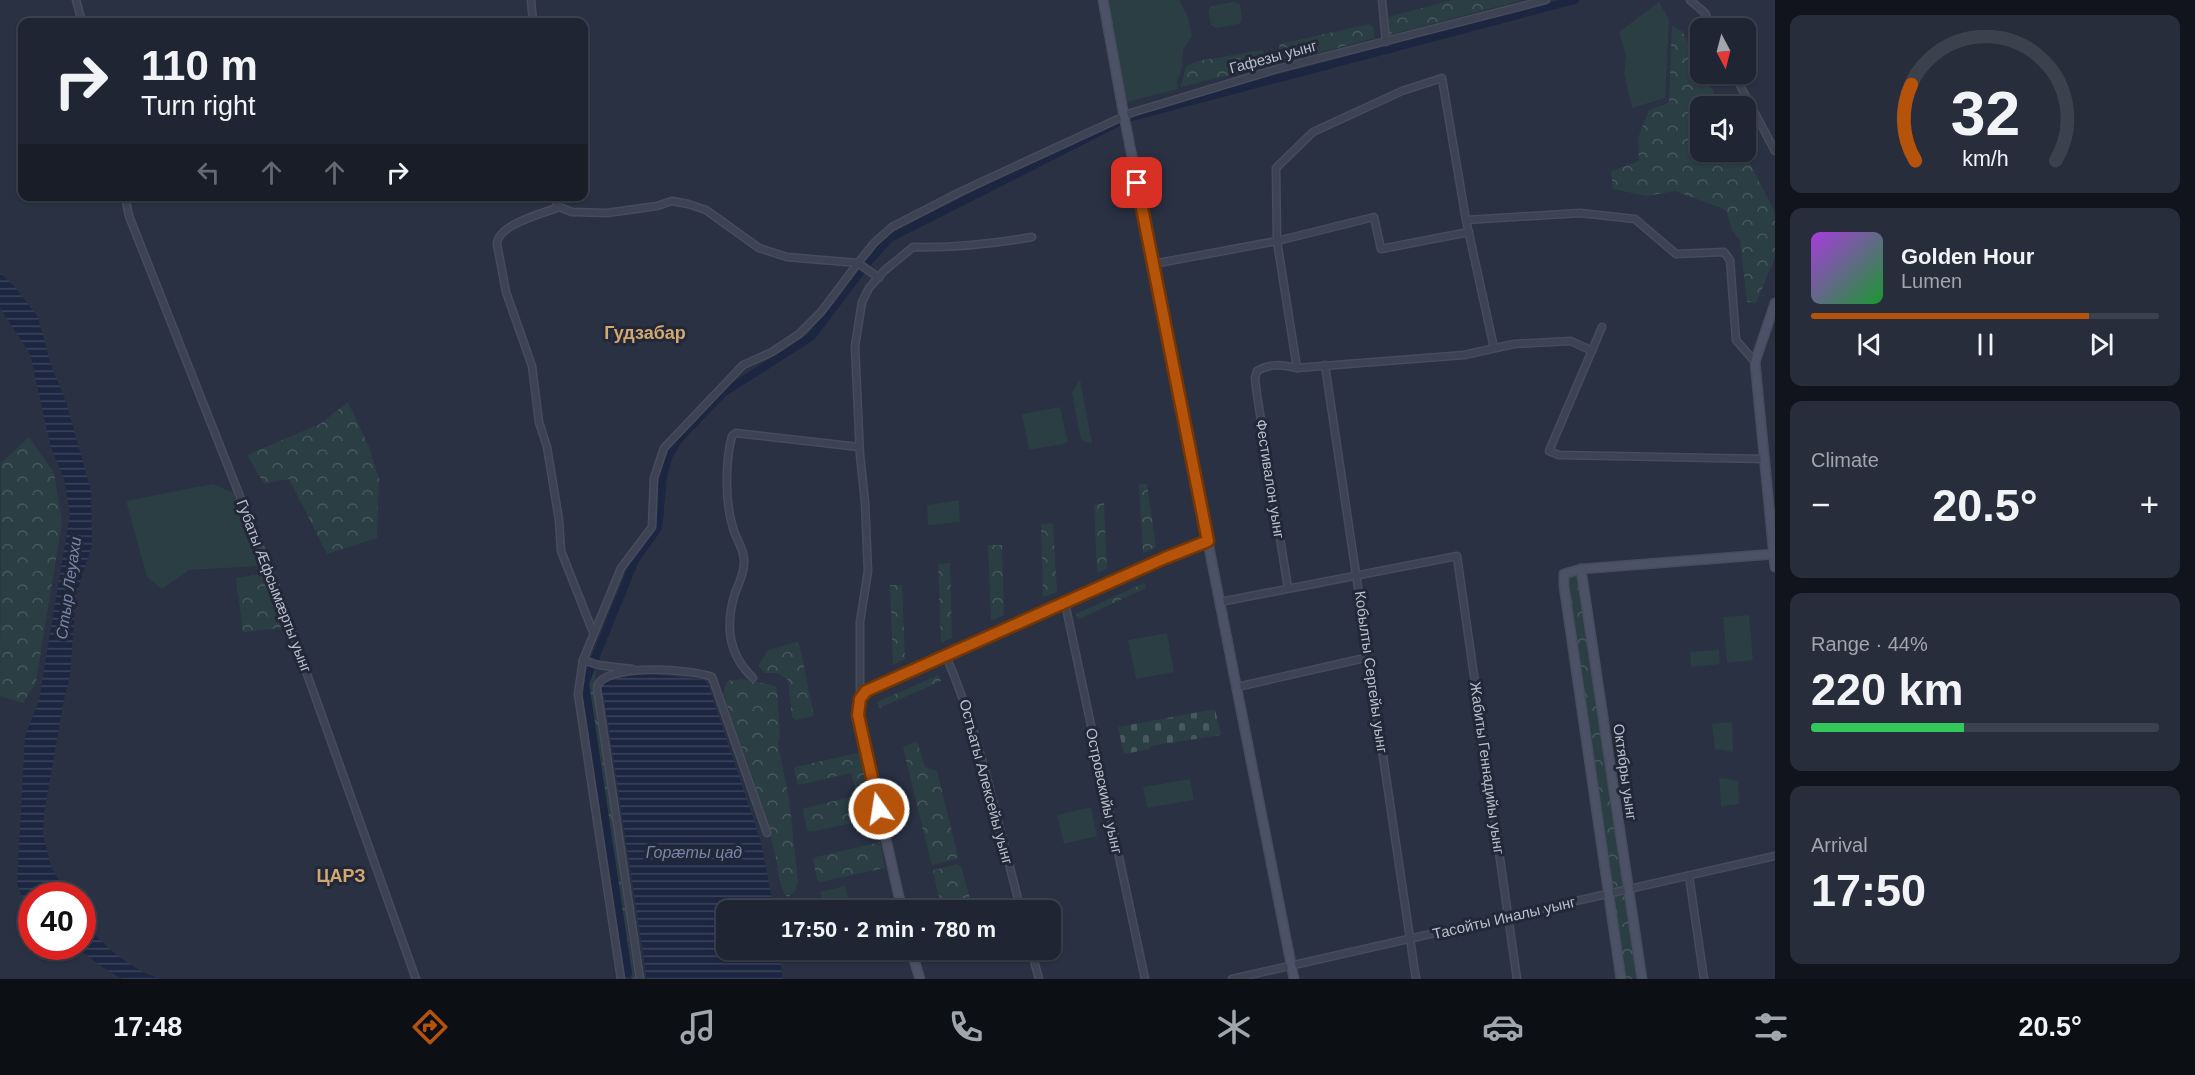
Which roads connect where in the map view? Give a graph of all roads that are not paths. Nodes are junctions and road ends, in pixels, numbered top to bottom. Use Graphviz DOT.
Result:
graph roads {
  1 [pos="76,0"];
  2 [pos="531,0"];
  3 [pos="1103,0"];
  4 [pos="1382,0"];
  5 [pos="1546,0"];
  6 [pos="1690,0"];
  7 [pos="81,18"];
  8 [pos="533,18"];
  9 [pos="1707,18"];
  10 [pos="1386,42"];
  11 [pos="1739,84"];
  12 [pos="1124,116"];
  13 [pos="1775,152"];
  14 [pos="126,201"];
  15 [pos="556,201"];
  16 [pos="559,207"];
  17 [pos="1466,220"];
  18 [pos="1469,232"];
  19 [pos="1032,237"];
  20 [pos="1277,240"];
  21 [pos="860,264"];
  22 [pos="1153,264"];
  23 [pos="877,276"];
  24 [pos="1775,303"];
  25 [pos="1602,327"];
  26 [pos="1494,348"];
  27 [pos="1592,351"];
  28 [pos="1755,362"];
  29 [pos="1325,365"];
  30 [pos="1298,368"];
  31 [pos="859,447"];
  32 [pos="1765,459"];
  33 [pos="1208,541"];
  34 [pos="1774,554"];
  35 [pos="1775,567"];
  36 [pos="1581,569"];
  37 [pos="1356,575"];
  38 [pos="1288,588"];
  39 [pos="1220,602"];
  40 [pos="1065,603"];
  41 [pos="594,632"];
  42 [pos="946,656"];
  43 [pos="1369,657"];
  44 [pos="583,660"];
  45 [pos="642,669"];
  46 [pos="753,678"];
  47 [pos="1237,687"];
  48 [pos="860,699"];
  49 [pos="767,833"];
  50 [pos="1775,856"];
  51 [pos="1689,876"];
  52 [pos="1629,890"];
  53 [pos="1608,894"];
  54 [pos="900,900"];
  55 [pos="1018,900"];
  56 [pos="1508,917"];
  57 [pos="1410,939"];
  58 [pos="914,960"];
  59 [pos="1034,960"];
  60 [pos="1292,967"];
  61 [pos="416,979"];
  62 [pos="621,979"];
  63 [pos="640,979"];
  64 [pos="920,979"];
  65 [pos="1039,979"];
  66 [pos="1145,979"];
  67 [pos="1232,979"];
  68 [pos="1294,979"];
  69 [pos="1416,979"];
  70 [pos="1517,979"];
  71 [pos="1621,979"];
  72 [pos="1642,979"];
  73 [pos="1704,979"];
  1 -- 7 [label="street"];
  2 -- 8 [label="street"];
  3 -- 12 [label="street"];
  4 -- 10 [label="street"];
  5 -- 10 [label="street, Гафезы уынг"];
  6 -- 9 [label="street"];
  10 -- 12 [label="street, Гафезы уынг"];
  11 -- 13 [label="street"];
  12 -- 21 [label="street, Гафезы уынг"];
  12 -- 22 [label="street"];
  14 -- 61 [label="street, Губаты Æфсымæрты уынг"];
  15 -- 16 [label="street"];
  16 -- 21 [label="street"];
  16 -- 41 [label="street"];
  17 -- 18 [label="street"];
  17 -- 20 [label="street"];
  17 -- 28 [label="street"];
  18 -- 20 [label="street"];
  18 -- 26 [label="street"];
  19 -- 23 [label="street"];
  20 -- 22 [label="street"];
  20 -- 30 [label="street"];
  21 -- 23 [label="street"];
  21 -- 41 [label="street, Гафезы уынг"];
  22 -- 33 [label="street"];
  23 -- 31 [label="street"];
  24 -- 28 [label="street"];
  25 -- 27 [label="street"];
  26 -- 27 [label="street"];
  26 -- 29 [label="street"];
  27 -- 32 [label="street"];
  28 -- 32 [label="street"];
  29 -- 30 [label="street"];
  29 -- 37 [label="street, Кобылты Сергейы уынг"];
  30 -- 38 [label="street, Фестивалон уынг"];
  31 -- 46 [label="street"];
  31 -- 48 [label="street"];
  32 -- 34 [label="street"];
  33 -- 39 [label="street"];
  33 -- 40 [label="street"];
  34 -- 35 [label="street"];
  34 -- 36 [label="street"];
  36 -- 52 [label="street, Октябры уынг"];
  36 -- 53 [label="street"];
  37 -- 38 [label="street"];
  37 -- 43 [label="street, Кобылты Сергейы уынг"];
  37 -- 56 [label="street, Жабиты Геннадийы уынг"];
  38 -- 39 [label="street"];
  39 -- 47 [label="street"];
  40 -- 42 [label="street"];
  40 -- 66 [label="street, Островскийы уынг"];
  41 -- 44 [label="street, Гафезы уынг"];
  42 -- 48 [label="street"];
  42 -- 55 [label="street, Остъаты Алексейы уынг"];
  43 -- 47 [label="street"];
  43 -- 57 [label="street, Кобылты Сергейы уынг"];
  44 -- 45 [label="street"];
  44 -- 62 [label="street, Гафезы уынг"];
  45 -- 49 [label="street"];
  45 -- 63 [label="street"];
  47 -- 60 [label="street"];
  48 -- 54 [label="street"];
  50 -- 51 [label="street, Тасойты Иналы уынг"];
  51 -- 52 [label="street, Тасойты Иналы уынг"];
  51 -- 73 [label="street"];
  52 -- 53 [label="street, Тасойты Иналы уынг"];
  52 -- 72 [label="street, Октябры уынг"];
  53 -- 56 [label="street, Тасойты Иналы уынг"];
  53 -- 71 [label="street"];
  56 -- 57 [label="street, Тасойты Иналы уынг"];
  56 -- 70 [label="street, Жабиты Геннадийы уынг"];
  57 -- 60 [label="street, Тасойты Иналы уынг"];
  57 -- 69 [label="street, Кобылты Сергейы уынг"];
  58 -- 64 [label="street"];
  59 -- 65 [label="street"];
  60 -- 67 [label="street, Тасойты Иналы уынг"];
  60 -- 68 [label="street"];
}
